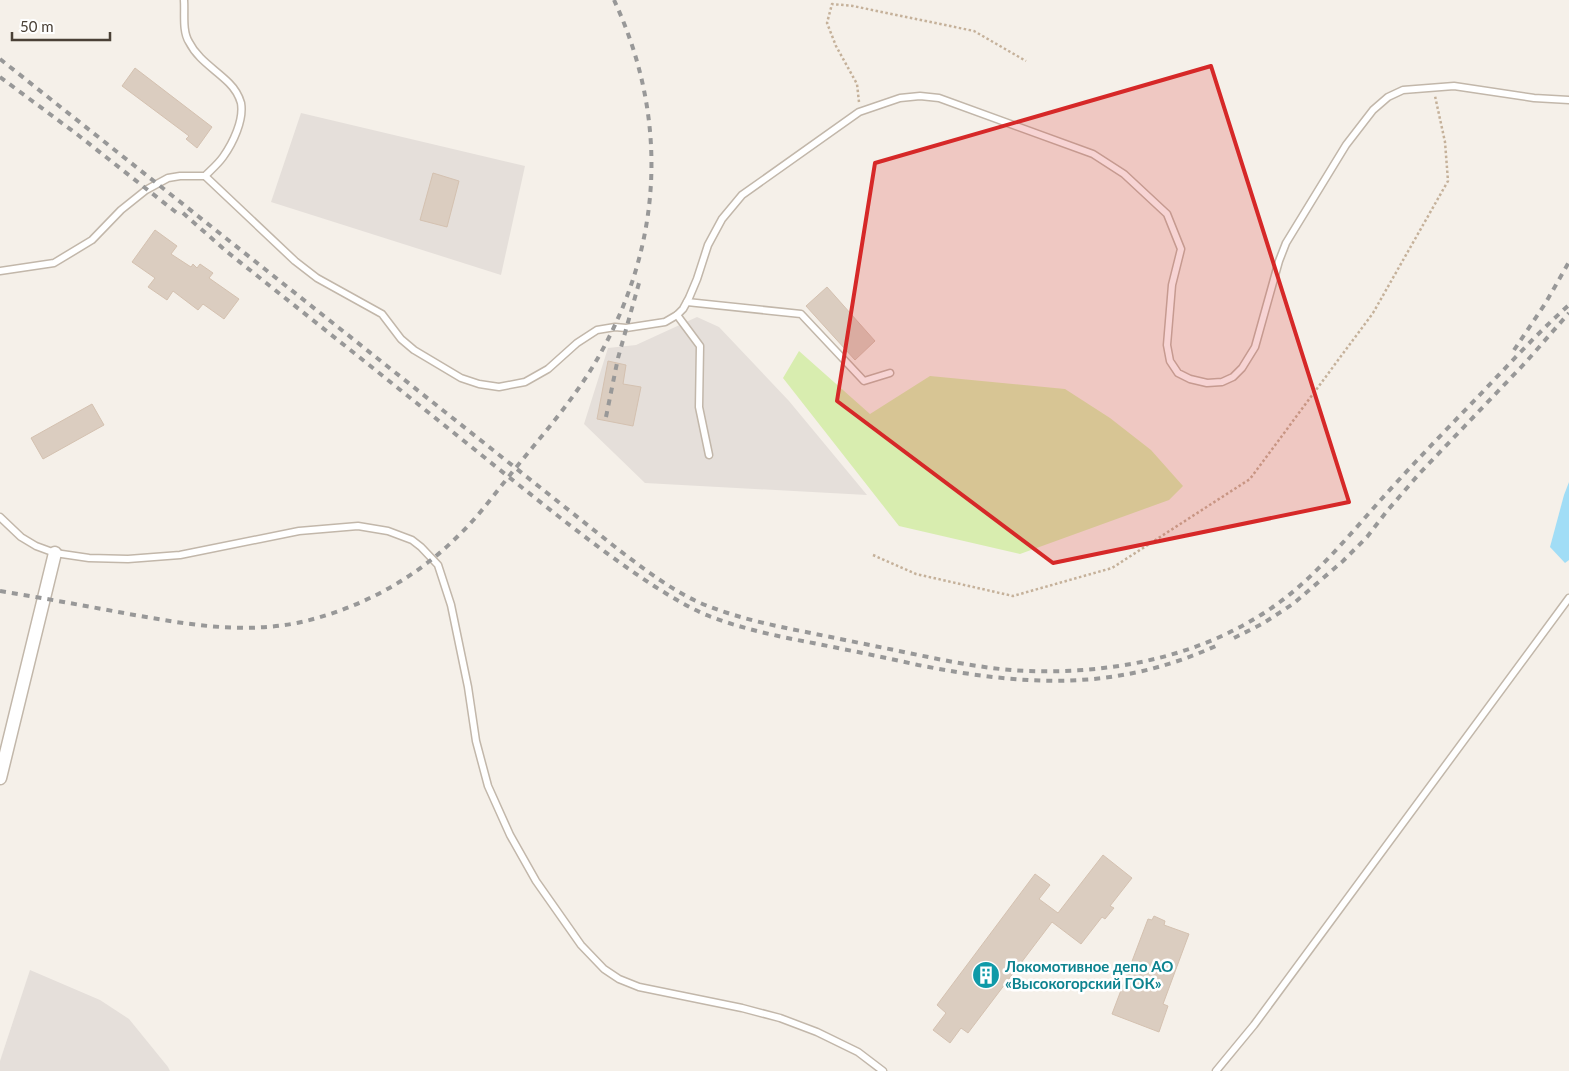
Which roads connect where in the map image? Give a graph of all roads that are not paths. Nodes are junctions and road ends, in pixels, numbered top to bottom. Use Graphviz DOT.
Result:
graph roads {
  1 [pos="184,0"];
  2 [pos="1569,100"];
  3 [pos="204,176"];
  4 [pos="0,272"];
  5 [pos="687,302"];
  6 [pos="677,315"];
  7 [pos="890,373"];
  8 [pos="709,455"];
  9 [pos="0,517"];
  10 [pos="55,553"];
  11 [pos="1569,598"];
  12 [pos="0,778"];
  13 [pos="883,1071"];
  14 [pos="1216,1071"];
  1 -- 3 [label="lane"];
  2 -- 5 [label="lane"];
  3 -- 4 [label="lane"];
  3 -- 6 [label="lane"];
  5 -- 6 [label="lane"];
  5 -- 7 [label="lane"];
  6 -- 8 [label="lane"];
  9 -- 10 [label="lane"];
  10 -- 12 [label="street"];
  10 -- 13 [label="lane"];
  11 -- 14 [label="lane"];
}
